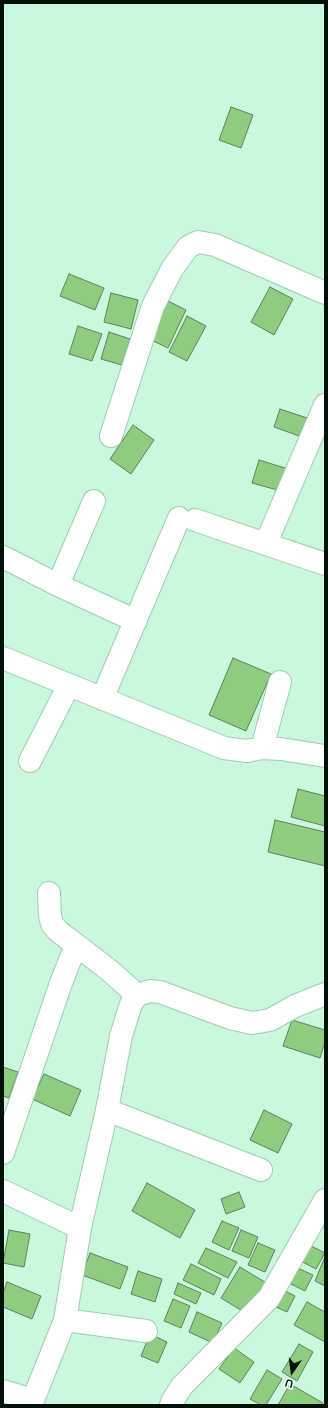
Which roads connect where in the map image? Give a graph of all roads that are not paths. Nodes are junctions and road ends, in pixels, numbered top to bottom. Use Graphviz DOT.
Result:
graph roads {
  1 [pos="325,293"];
  2 [pos="325,405"];
  3 [pos="111,436"];
  4 [pos="94,501"];
  5 [pos="266,543"];
  6 [pos="3,558"];
  7 [pos="325,564"];
  8 [pos="58,585"];
  9 [pos="136,622"];
  10 [pos="3,658"];
  11 [pos="280,682"];
  12 [pos="69,685"];
  13 [pos="102,699"];
  14 [pos="262,748"];
  15 [pos="325,756"];
  16 [pos="30,761"];
  17 [pos="49,893"];
  18 [pos="76,944"];
  19 [pos="325,994"];
  20 [pos="137,996"];
  21 [pos="107,1110"];
  22 [pos="3,1152"];
  23 [pos="261,1170"];
  24 [pos="3,1191"];
  25 [pos="325,1200"];
  26 [pos="80,1228"];
  27 [pos="65,1320"];
  28 [pos="146,1331"];
  29 [pos="3,1391"];
  30 [pos="32,1403"];
  31 [pos="171,1405"];
  1 -- 3 [label="street"];
  2 -- 5 [label="street"];
  4 -- 8 [label="street"];
  5 -- 7 [label="street"];
  5 -- 9 [label="street"];
  6 -- 8 [label="street"];
  8 -- 9 [label="street"];
  9 -- 13 [label="street"];
  10 -- 12 [label="street"];
  11 -- 14 [label="street"];
  12 -- 13 [label="street"];
  12 -- 16 [label="street"];
  13 -- 14 [label="street"];
  14 -- 15 [label="street"];
  17 -- 18 [label="street"];
  18 -- 20 [label="street"];
  18 -- 22 [label="street"];
  19 -- 20 [label="street"];
  20 -- 21 [label="street"];
  21 -- 23 [label="street"];
  21 -- 26 [label="street"];
  24 -- 26 [label="street"];
  25 -- 31 [label="street"];
  26 -- 27 [label="street"];
  27 -- 28 [label="street"];
  27 -- 30 [label="street"];
  29 -- 30 [label="street"];
}
